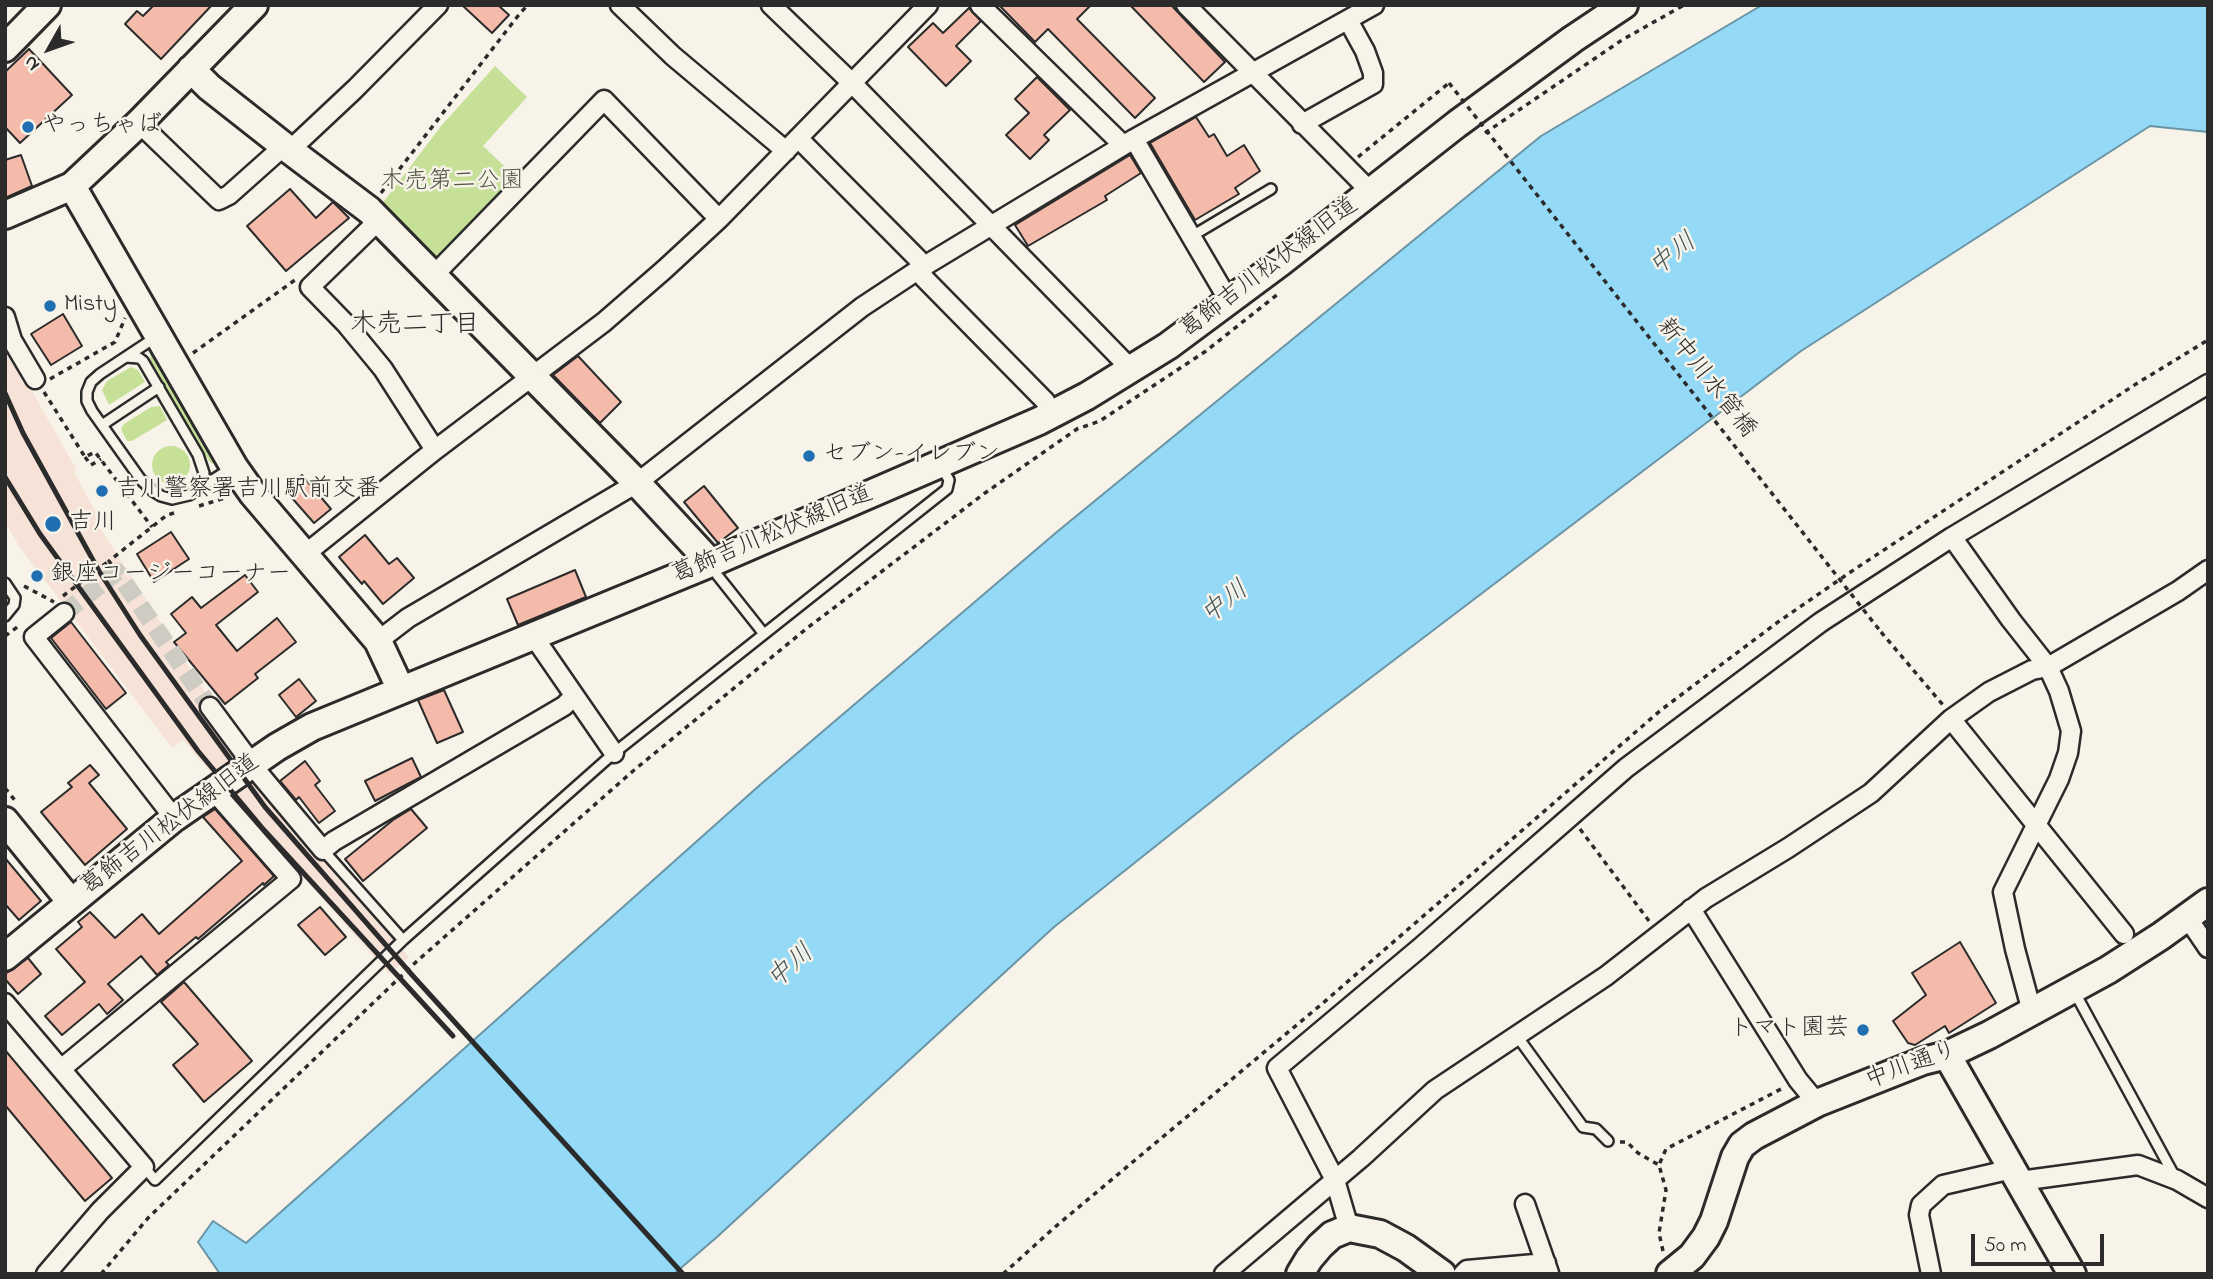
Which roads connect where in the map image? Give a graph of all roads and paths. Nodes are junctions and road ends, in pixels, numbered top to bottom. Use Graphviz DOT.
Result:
graph roads {
  1 [pos="47,5"];
  2 [pos="254,5"];
  3 [pos="438,5"];
  4 [pos="620,5"];
  5 [pos="771,5"];
  6 [pos="928,5"];
  7 [pos="980,5"];
  8 [pos="1186,5"];
  9 [pos="1374,5"];
  10 [pos="1624,5"];
  11 [pos="1684,5"];
  12 [pos="1348,20"];
  13 [pos="5,48"];
  14 [pos="191,69"];
  15 [pos="1254,73"];
  16 [pos="852,83"];
  17 [pos="139,123"];
  18 [pos="1303,124"];
  19 [pos="1478,138"];
  20 [pos="1129,142"];
  21 [pos="792,144"];
  22 [pos="1372,146"];
  23 [pos="287,148"];
  24 [pos="72,186"];
  25 [pos="1271,189"];
  26 [pos="1371,192"];
  27 [pos="5,215"];
  28 [pos="719,219"];
  29 [pos="379,220"];
  30 [pos="990,225"];
  31 [pos="1192,236"];
  32 [pos="921,268"];
  33 [pos="434,275"];
  34 [pos="1278,294"];
  35 [pos="1229,300"];
  36 [pos="126,313"];
  37 [pos="5,317"];
  38 [pos="157,336"];
  39 [pos="2208,340"];
  40 [pos="124,358"];
  41 [pos="1130,368"];
  42 [pos="532,375"];
  43 [pos="35,379"];
  44 [pos="2208,384"];
  45 [pos="159,387"];
  46 [pos="1052,414"];
  47 [pos="102,425"];
  48 [pos="435,450"];
  49 [pos="85,457"];
  50 [pos="100,459"];
  51 [pos="941,464"];
  52 [pos="234,467"];
  53 [pos="637,483"];
  54 [pos="196,491"];
  55 [pos="230,496"];
  56 [pos="192,508"];
  57 [pos="180,511"];
  58 [pos="1939,514"];
  59 [pos="152,527"];
  60 [pos="1952,537"];
  61 [pos="304,555"];
  62 [pos="109,561"];
  63 [pos="711,563"];
  64 [pos="2208,570"];
  65 [pos="117,572"];
  66 [pos="5,583"];
  67 [pos="23,585"];
  68 [pos="64,613"];
  69 [pos="5,616"];
  70 [pos="21,624"];
  71 [pos="764,634"];
  72 [pos="5,636"];
  73 [pos="534,637"];
  74 [pos="378,641"];
  75 [pos="2048,667"];
  76 [pos="401,691"];
  77 [pos="574,695"];
  78 [pos="210,707"];
  79 [pos="1948,713"];
  80 [pos="614,754"];
  81 [pos="251,764"];
  82 [pos="213,790"];
  83 [pos="1571,816"];
  84 [pos="174,818"];
  85 [pos="5,821"];
  86 [pos="2037,824"];
  87 [pos="323,850"];
  88 [pos="71,902"];
  89 [pos="1691,909"];
  90 [pos="2197,909"];
  91 [pos="2124,934"];
  92 [pos="1659,935"];
  93 [pos="403,940"];
  94 [pos="2208,948"];
  95 [pos="5,957"];
  96 [pos="2073,990"];
  97 [pos="5,1003"];
  98 [pos="2032,1012"];
  99 [pos="1517,1036"];
  100 [pos="1947,1055"];
  101 [pos="61,1069"];
  102 [pos="1798,1080"];
  103 [pos="1816,1103"];
  104 [pos="1196,1109"];
  105 [pos="1608,1142"];
  106 [pos="1659,1165"];
  107 [pos="144,1167"];
  108 [pos="2016,1175"];
  109 [pos="1335,1180"];
  110 [pos="2177,1180"];
  111 [pos="2208,1198"];
  112 [pos="1525,1203"];
  113 [pos="1349,1228"];
  114 [pos="1667,1267"];
  115 [pos="1547,1268"];
  116 [pos="46,1274"];
  117 [pos="102,1274"];
  118 [pos="1003,1274"];
  119 [pos="1224,1274"];
  120 [pos="1300,1274"];
  121 [pos="1442,1274"];
  122 [pos="1463,1274"];
  123 [pos="1931,1274"];
  124 [pos="2072,1274"];
  1 -- 13 [label="street"];
  2 -- 14 [label="street"];
  3 -- 23 [label="street"];
  4 -- 21 [label="street"];
  5 -- 16 [label="street"];
  6 -- 16 [label="street"];
  7 -- 20 [label="street"];
  8 -- 15 [label="street"];
  9 -- 12 [label="street"];
  10 -- 26 [label="street, 葛飾吉川松伏線旧道"];
  11 -- 19 [label="path"];
  12 -- 15 [label="street"];
  12 -- 18 [label="street"];
  14 -- 17 [label="street"];
  14 -- 23 [label="street"];
  15 -- 18 [label="street"];
  15 -- 20 [label="street"];
  16 -- 21 [label="street"];
  16 -- 30 [label="street"];
  17 -- 23 [label="street"];
  17 -- 24 [label="street"];
  18 -- 26 [label="street"];
  20 -- 30 [label="street"];
  20 -- 31 [label="street"];
  21 -- 28 [label="street"];
  21 -- 32 [label="street"];
  22 -- 79 [label="path, 新中川水管橋, bridge"];
  23 -- 29 [label="street"];
  24 -- 27 [label="street"];
  24 -- 38 [label="street"];
  25 -- 31 [label="lane"];
  26 -- 35 [label="street, 葛飾吉川松伏線旧道"];
  28 -- 33 [label="street"];
  28 -- 42 [label="street"];
  29 -- 33 [label="street"];
  29 -- 48 [label="street"];
  30 -- 32 [label="street"];
  30 -- 41 [label="street"];
  31 -- 35 [label="street"];
  32 -- 46 [label="street"];
  32 -- 53 [label="street"];
  33 -- 42 [label="street"];
  34 -- 117 [label="path"];
  35 -- 41 [label="street, 葛飾吉川松伏線旧道"];
  36 -- 49 [label="path"];
  37 -- 43 [label="street"];
  38 -- 40 [label="lane"];
  38 -- 52 [label="street"];
  39 -- 58 [label="path"];
  40 -- 45 [label="lane"];
  40 -- 47 [label="lane"];
  41 -- 46 [label="street, 葛飾吉川松伏線旧道"];
  42 -- 48 [label="street"];
  42 -- 53 [label="street"];
  44 -- 60 [label="street"];
  45 -- 47 [label="lane"];
  45 -- 54 [label="lane"];
  46 -- 51 [label="street, 葛飾吉川松伏線旧道"];
  47 -- 54 [label="lane"];
  48 -- 61 [label="street"];
  49 -- 50 [label="path"];
  49 -- 50 [label="path"];
  50 -- 59 [label="path"];
  51 -- 63 [label="street, 葛飾吉川松伏線旧道"];
  51 -- 71 [label="lane"];
  52 -- 54 [label="lane"];
  52 -- 61 [label="street"];
  53 -- 63 [label="street"];
  53 -- 74 [label="street"];
  55 -- 56 [label="path"];
  57 -- 59 [label="path"];
  59 -- 62 [label="path"];
  60 -- 75 [label="street"];
  60 -- 83 [label="street"];
  61 -- 74 [label="street"];
  62 -- 65 [label="path"];
  62 -- 67 [label="path"];
  63 -- 71 [label="lane"];
  63 -- 73 [label="street, 葛飾吉川松伏線旧道"];
  64 -- 75 [label="street"];
  66 -- 69 [label="lane"];
  68 -- 84 [label="street"];
  70 -- 72 [label="path"];
  71 -- 80 [label="lane"];
  73 -- 76 [label="street, 葛飾吉川松伏線旧道"];
  73 -- 77 [label="street"];
  74 -- 76 [label="street"];
  75 -- 79 [label="street"];
  75 -- 86 [label="street"];
  76 -- 81 [label="street, 葛飾吉川松伏線旧道"];
  77 -- 80 [label="street"];
  77 -- 87 [label="street"];
  78 -- 81 [label="street"];
  79 -- 86 [label="street"];
  79 -- 89 [label="street"];
  80 -- 93 [label="lane"];
  81 -- 82 [label="street, 葛飾吉川松伏線旧道"];
  81 -- 87 [label="street"];
  82 -- 84 [label="street, 葛飾吉川松伏線旧道"];
  82 -- 101 [label="street"];
  83 -- 92 [label="path"];
  83 -- 109 [label="street"];
  84 -- 88 [label="street, 葛飾吉川松伏線旧道"];
  85 -- 88 [label="street"];
  86 -- 91 [label="street"];
  86 -- 98 [label="street"];
  87 -- 93 [label="lane"];
  88 -- 95 [label="street, 葛飾吉川松伏線旧道"];
  89 -- 92 [label="street"];
  89 -- 102 [label="street"];
  90 -- 94 [label="street"];
  90 -- 96 [label="street, 中川通り"];
  92 -- 99 [label="street"];
  93 -- 107 [label="lane"];
  96 -- 98 [label="street, 中川通り"];
  96 -- 110 [label="lane"];
  97 -- 101 [label="street"];
  98 -- 100 [label="street, 中川通り"];
  99 -- 105 [label="lane"];
  99 -- 109 [label="street"];
  100 -- 103 [label="street, 中川通り"];
  100 -- 108 [label="street"];
  101 -- 107 [label="street"];
  102 -- 103 [label="street"];
  102 -- 106 [label="path"];
  103 -- 114 [label="street, 中川通り"];
  104 -- 118 [label="path"];
  105 -- 106 [label="path"];
  106 -- 114 [label="path"];
  107 -- 116 [label="street"];
  108 -- 110 [label="street"];
  108 -- 123 [label="street"];
  108 -- 124 [label="street"];
  109 -- 113 [label="street"];
  109 -- 119 [label="street"];
  110 -- 111 [label="street"];
  112 -- 115 [label="street"];
  113 -- 120 [label="street"];
  113 -- 121 [label="street"];
  115 -- 122 [label="street"];
}
